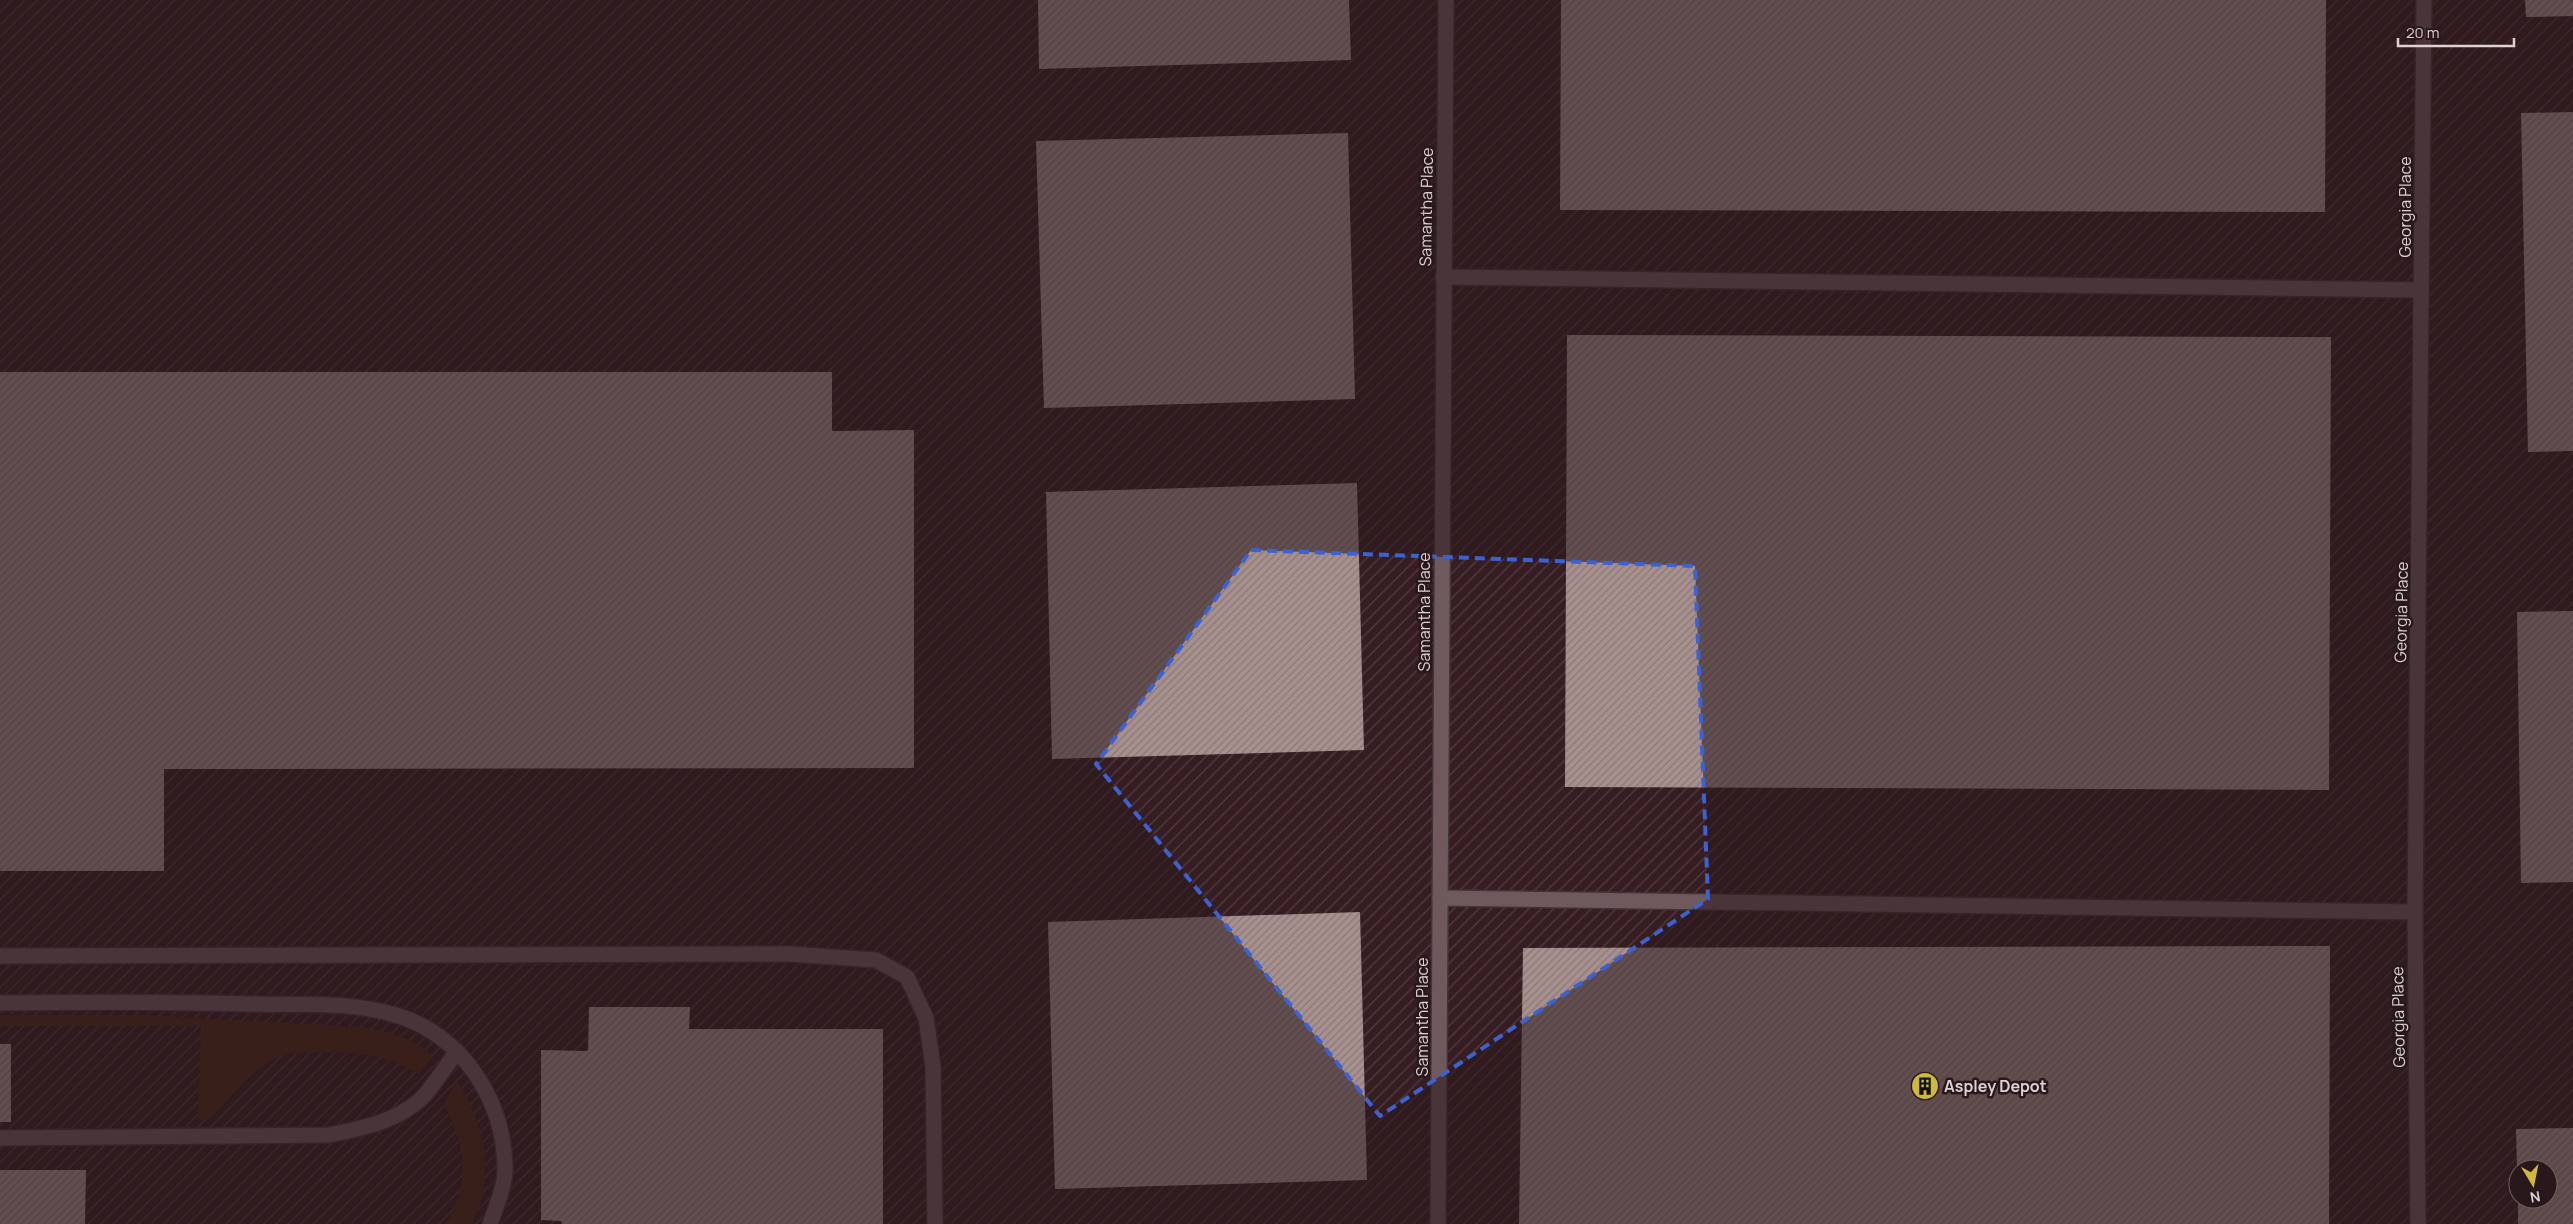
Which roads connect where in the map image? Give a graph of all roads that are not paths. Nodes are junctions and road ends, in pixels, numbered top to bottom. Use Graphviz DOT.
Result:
graph roads {
  1 [pos="1446,0"];
  2 [pos="2424,0"];
  3 [pos="1443,277"];
  4 [pos="2422,290"];
  5 [pos="1440,898"];
  6 [pos="2415,912"];
  7 [pos="0,956"];
  8 [pos="0,1002"];
  9 [pos="457,1051"];
  10 [pos="0,1138"];
  11 [pos="490,1224"];
  12 [pos="935,1224"];
  13 [pos="1438,1224"];
  14 [pos="2418,1224"];
  1 -- 3 [label="street, Samantha Place"];
  2 -- 4 [label="street, Georgia Place"];
  3 -- 4 [label="street"];
  3 -- 5 [label="street, Samantha Place"];
  4 -- 6 [label="street, Georgia Place"];
  5 -- 6 [label="street"];
  5 -- 13 [label="street, Samantha Place"];
  6 -- 14 [label="street, Georgia Place"];
  7 -- 12 [label="street"];
  8 -- 9 [label="street"];
  9 -- 10 [label="street"];
  9 -- 11 [label="street"];
}
